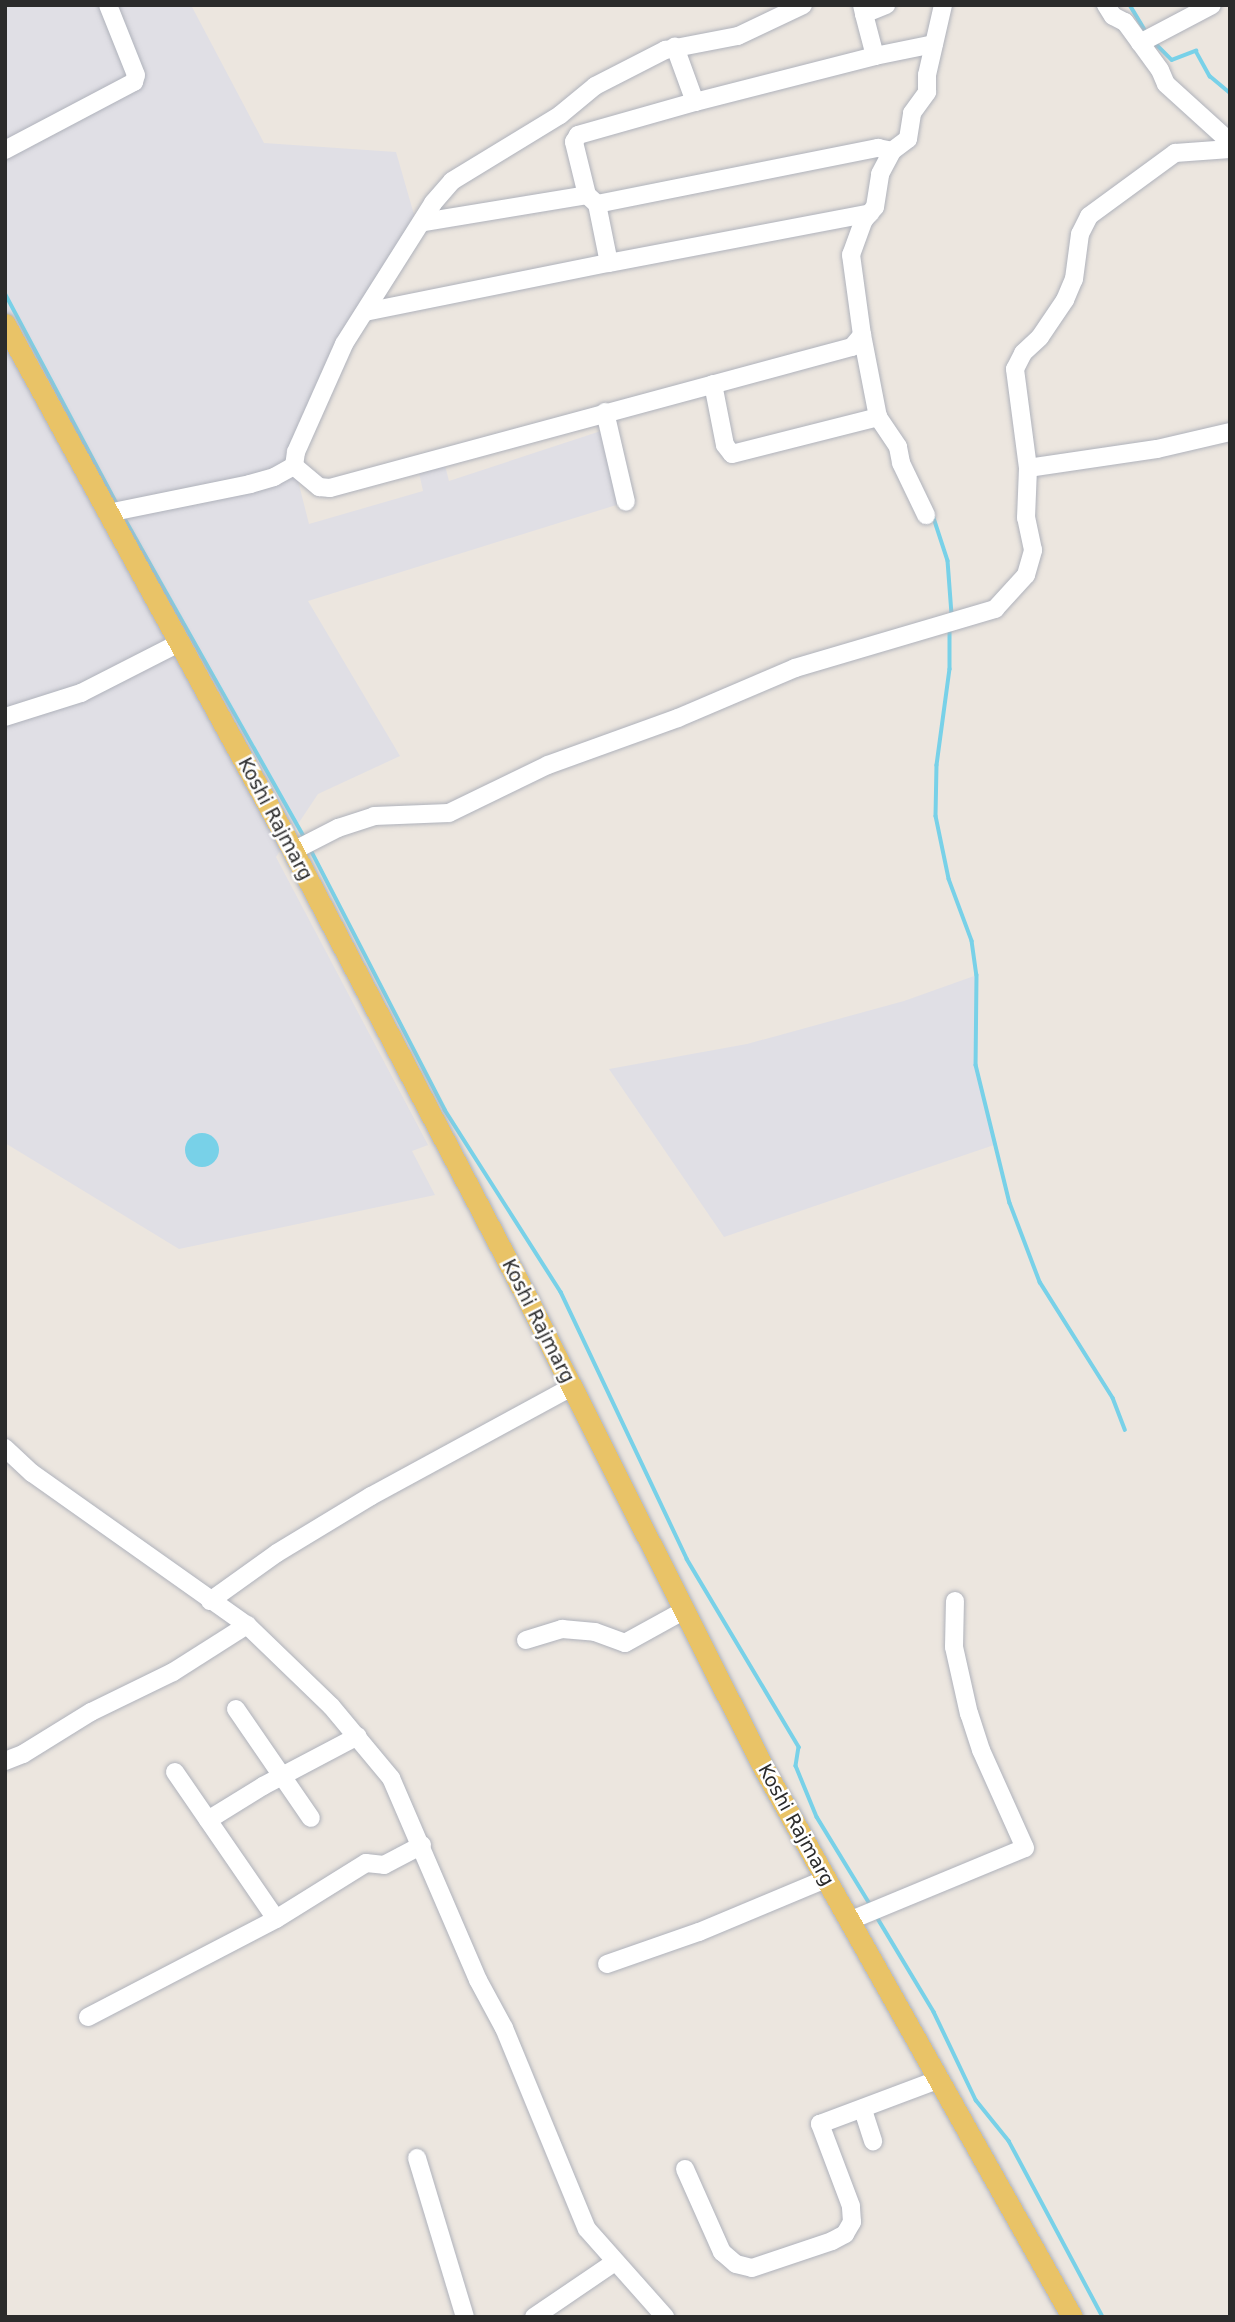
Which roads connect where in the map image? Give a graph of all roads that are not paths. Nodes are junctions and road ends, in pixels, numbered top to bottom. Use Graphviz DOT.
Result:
graph roads {
  1 [pos="108,5"];
  2 [pos="803,5"];
  3 [pos="886,5"];
  4 [pos="943,5"];
  5 [pos="1106,5"];
  6 [pos="1212,5"];
  7 [pos="863,10"];
  8 [pos="1147,39"];
  9 [pos="934,44"];
  10 [pos="675,47"];
  11 [pos="875,56"];
  12 [pos="695,102"];
  13 [pos="1230,142"];
  14 [pos="1230,149"];
  15 [pos="5,150"];
  16 [pos="892,151"];
  17 [pos="592,199"];
  18 [pos="870,213"];
  19 [pos="424,222"];
  20 [pos="609,263"];
  21 [pos="365,312"];
  22 [pos="5,324"];
  23 [pos="862,335"];
  24 [pos="713,384"];
  25 [pos="606,412"];
  26 [pos="878,416"];
  27 [pos="1230,432"];
  28 [pos="294,466"];
  29 [pos="1028,468"];
  30 [pos="626,502"];
  31 [pos="108,513"];
  32 [pos="926,515"];
  33 [pos="179,642"];
  34 [pos="5,717"];
  35 [pos="303,846"];
  36 [pos="572,1387"];
  37 [pos="5,1448"];
  38 [pos="210,1601"];
  39 [pos="955,1601"];
  40 [pos="683,1611"];
  41 [pos="247,1625"];
  42 [pos="526,1640"];
  43 [pos="236,1709"];
  44 [pos="358,1737"];
  45 [pos="5,1761"];
  46 [pos="176,1772"];
  47 [pos="280,1777"];
  48 [pos="311,1818"];
  49 [pos="208,1820"];
  50 [pos="422,1844"];
  51 [pos="826,1879"];
  52 [pos="276,1919"];
  53 [pos="850,1920"];
  54 [pos="607,1964"];
  55 [pos="88,2017"];
  56 [pos="940,2080"];
  57 [pos="863,2110"];
  58 [pos="873,2141"];
  59 [pos="417,2158"];
  60 [pos="685,2169"];
  61 [pos="615,2262"];
  62 [pos="465,2317"];
  63 [pos="534,2317"];
  64 [pos="665,2317"];
  65 [pos="1072,2317"];
  1 -- 15 [label="street"];
  2 -- 10 [label="street"];
  3 -- 7 [label="street"];
  4 -- 9 [label="street"];
  5 -- 8 [label="street"];
  6 -- 8 [label="street"];
  7 -- 11 [label="street"];
  8 -- 13 [label="street"];
  9 -- 11 [label="street"];
  9 -- 16 [label="street"];
  10 -- 12 [label="street"];
  10 -- 19 [label="street"];
  11 -- 12 [label="street"];
  12 -- 17 [label="street"];
  14 -- 29 [label="street"];
  16 -- 17 [label="street"];
  16 -- 18 [label="street"];
  17 -- 19 [label="street"];
  17 -- 20 [label="street"];
  18 -- 20 [label="street"];
  18 -- 23 [label="street"];
  19 -- 21 [label="street"];
  20 -- 21 [label="street"];
  21 -- 28 [label="street"];
  22 -- 31 [label="main road, Koshi Rajmarg"];
  23 -- 24 [label="street"];
  23 -- 26 [label="street"];
  24 -- 25 [label="street"];
  24 -- 26 [label="street"];
  25 -- 28 [label="street"];
  25 -- 30 [label="street"];
  26 -- 32 [label="street"];
  27 -- 29 [label="street"];
  28 -- 31 [label="street"];
  29 -- 35 [label="street"];
  31 -- 33 [label="main road, Koshi Rajmarg"];
  33 -- 34 [label="street"];
  33 -- 35 [label="main road, Koshi Rajmarg"];
  35 -- 36 [label="main road, Koshi Rajmarg"];
  36 -- 38 [label="street"];
  36 -- 40 [label="main road, Koshi Rajmarg"];
  37 -- 38 [label="street"];
  38 -- 41 [label="street"];
  39 -- 53 [label="street"];
  40 -- 42 [label="street"];
  40 -- 51 [label="main road, Koshi Rajmarg"];
  41 -- 44 [label="street"];
  41 -- 45 [label="street"];
  43 -- 47 [label="street"];
  44 -- 47 [label="street"];
  44 -- 50 [label="street"];
  46 -- 49 [label="street"];
  47 -- 48 [label="street"];
  47 -- 49 [label="street"];
  49 -- 52 [label="street"];
  50 -- 52 [label="street"];
  50 -- 61 [label="street"];
  51 -- 53 [label="main road, Koshi Rajmarg"];
  51 -- 54 [label="street"];
  52 -- 55 [label="street"];
  53 -- 56 [label="main road, Koshi Rajmarg"];
  56 -- 57 [label="street"];
  56 -- 65 [label="main road, Koshi Rajmarg"];
  57 -- 58 [label="street"];
  57 -- 60 [label="street"];
  59 -- 62 [label="street"];
  61 -- 63 [label="street"];
  61 -- 64 [label="street"];
}
